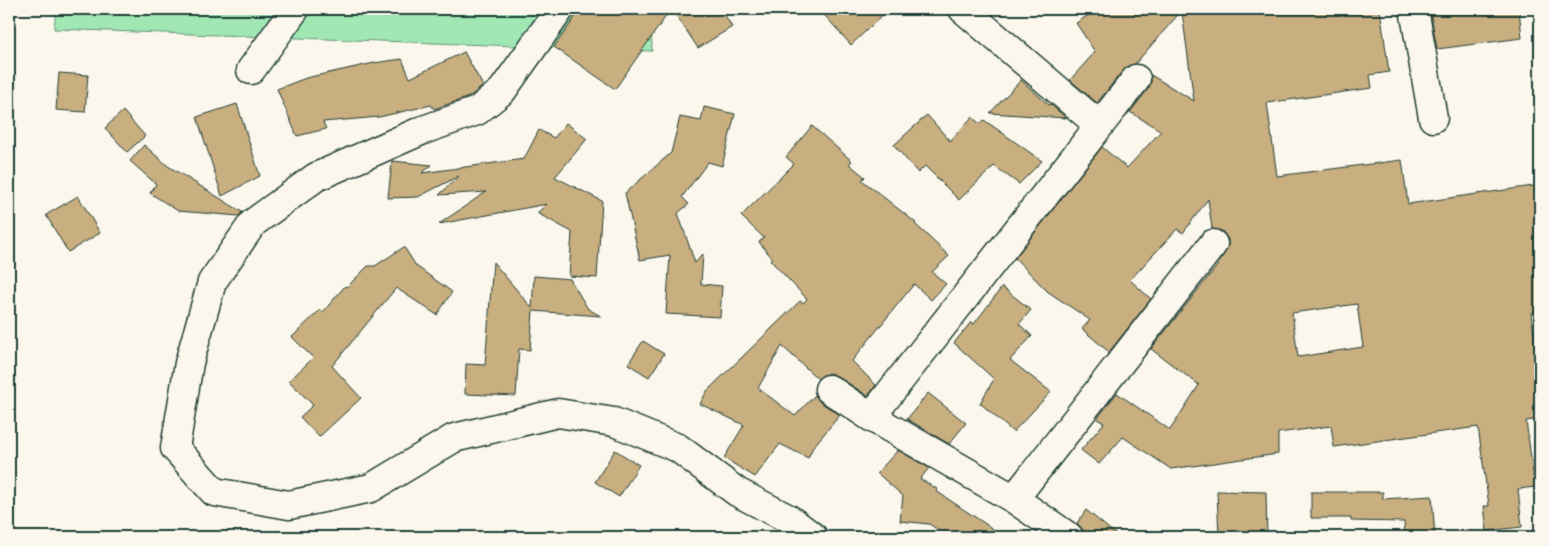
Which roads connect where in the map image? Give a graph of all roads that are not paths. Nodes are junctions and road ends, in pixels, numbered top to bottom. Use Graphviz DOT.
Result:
graph roads {
  1 [pos="295,9"];
  2 [pos="560,9"];
  3 [pos="963,9"];
  4 [pos="1414,9"];
  5 [pos="251,70"];
  6 [pos="1136,79"];
  7 [pos="1433,118"];
  8 [pos="1099,125"];
  9 [pos="1213,244"];
  10 [pos="829,389"];
  11 [pos="871,417"];
  12 [pos="1014,499"];
  13 [pos="813,537"];
  14 [pos="1069,537"];
  1 -- 5 [label="street"];
  2 -- 13 [label="street"];
  3 -- 8 [label="street"];
  4 -- 7 [label="street"];
  6 -- 8 [label="street"];
  8 -- 11 [label="street"];
  9 -- 12 [label="street"];
  10 -- 11 [label="street"];
  11 -- 12 [label="street"];
  12 -- 14 [label="street"];
}
